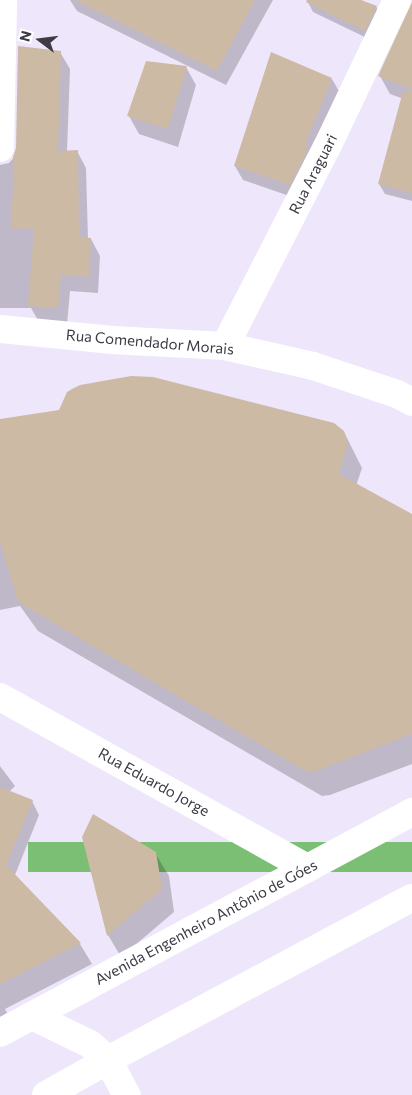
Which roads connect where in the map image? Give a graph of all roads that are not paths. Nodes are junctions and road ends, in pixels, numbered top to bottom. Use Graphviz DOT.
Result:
graph roads {
  1 [pos="3,0"];
  2 [pos="397,0"];
  3 [pos="0,148"];
  4 [pos="0,329"];
  5 [pos="226,346"];
  6 [pos="412,402"];
  7 [pos="0,697"];
  8 [pos="412,812"];
  9 [pos="307,868"];
  10 [pos="412,898"];
  11 [pos="32,1016"];
  12 [pos="0,1033"];
  13 [pos="108,1060"];
  14 [pos="46,1095"];
  15 [pos="127,1095"];
  1 -- 3 [label="street"];
  2 -- 5 [label="street, Rua Araguari"];
  4 -- 5 [label="street, Rua Comendador Morais"];
  5 -- 6 [label="street, Rua Comendador Morais"];
  7 -- 9 [label="street, Rua Eduardo Jorge"];
  8 -- 9 [label="street, Avenida Engenheiro Antônio de Góes"];
  9 -- 11 [label="street, Avenida Engenheiro Antônio de Góes"];
  10 -- 13 [label="street"];
  11 -- 12 [label="street, Avenida Engenheiro Antônio de Góes"];
  11 -- 13 [label="street"];
  13 -- 14 [label="street"];
  13 -- 15 [label="street"];
}
